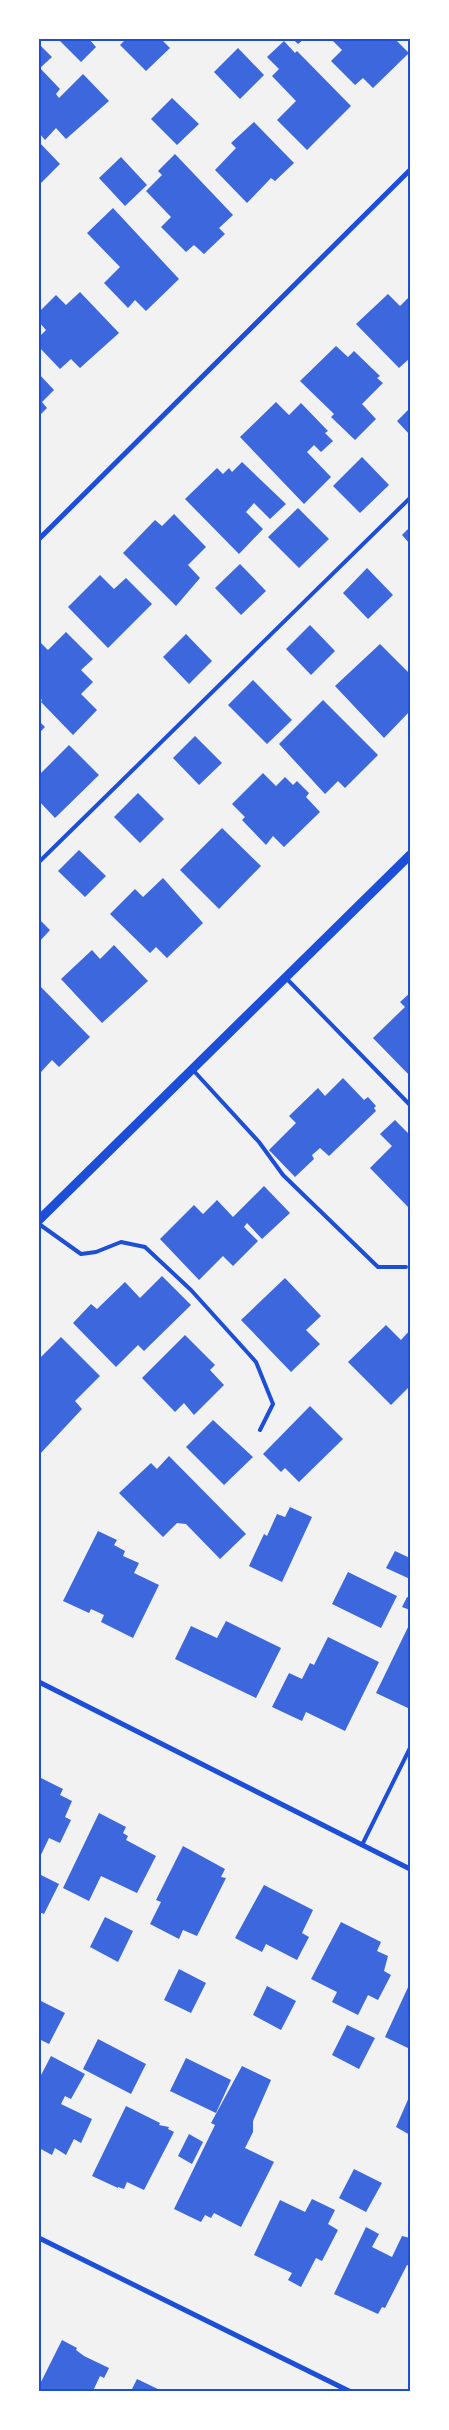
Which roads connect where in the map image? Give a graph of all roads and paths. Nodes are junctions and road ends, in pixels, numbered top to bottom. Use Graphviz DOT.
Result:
graph roads {
  1 [pos="410,170"];
  2 [pos="410,498"];
  3 [pos="39,539"];
  4 [pos="410,855"];
  5 [pos="39,862"];
  6 [pos="286,978"];
  7 [pos="193,1070"];
  8 [pos="410,1105"];
  9 [pos="39,1220"];
  10 [pos="39,1224"];
  11 [pos="406,1267"];
  12 [pos="260,1430"];
  13 [pos="39,1682"];
  14 [pos="410,1748"];
  15 [pos="362,1845"];
  16 [pos="410,1869"];
  17 [pos="39,2238"];
  18 [pos="349,2391"];
  1 -- 3 [label="street"];
  2 -- 5 [label="lane"];
  4 -- 6 [label="street"];
  6 -- 7 [label="street"];
  6 -- 8 [label="lane"];
  7 -- 9 [label="street"];
  7 -- 11 [label="lane"];
  10 -- 12 [label="lane"];
  13 -- 15 [label="street"];
  14 -- 15 [label="lane"];
  15 -- 16 [label="street"];
  17 -- 18 [label="street"];
}
